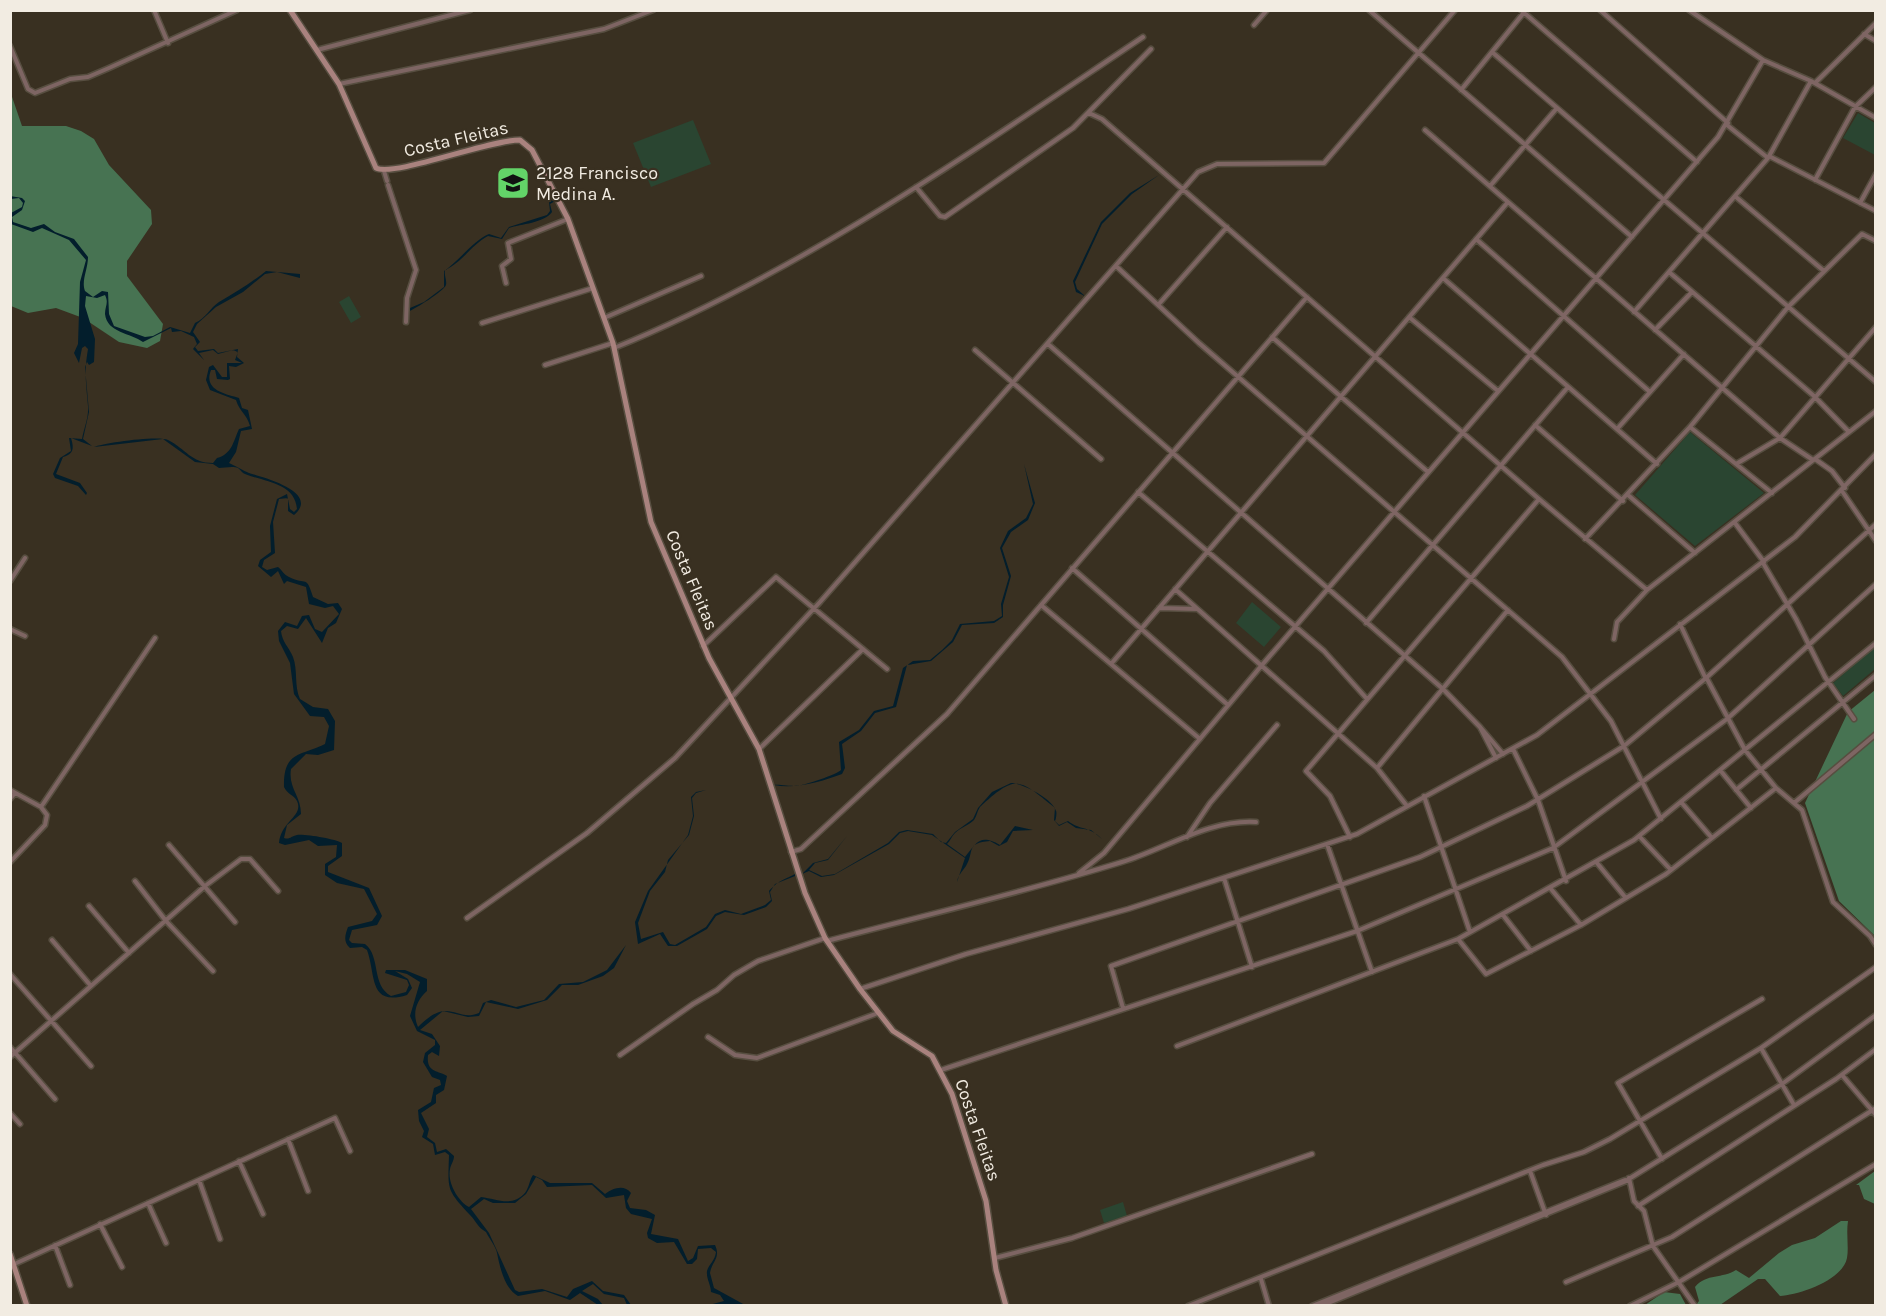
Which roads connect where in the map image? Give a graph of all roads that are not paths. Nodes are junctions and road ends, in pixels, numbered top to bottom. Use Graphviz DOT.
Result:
graph roads {
  1 [pos="154,10"];
  2 [pos="237,10"];
  3 [pos="290,10"];
  4 [pos="470,10"];
  5 [pos="653,10"];
  6 [pos="1267,10"];
  7 [pos="1369,10"];
  8 [pos="1447,10"];
  9 [pos="1600,10"];
  10 [pos="1689,10"];
  11 [pos="1524,11"];
  12 [pos="1453,12"];
  13 [pos="1875,23"];
  14 [pos="1254,25"];
  15 [pos="1864,34"];
  16 [pos="1143,37"];
  17 [pos="1875,40"];
  18 [pos="168,43"];
  19 [pos="10,46"];
  20 [pos="1150,49"];
  21 [pos="317,50"];
  22 [pos="1492,52"];
  23 [pos="1418,53"];
  24 [pos="1763,60"];
  25 [pos="1813,82"];
  26 [pos="339,84"];
  27 [pos="1875,87"];
  28 [pos="1461,90"];
  29 [pos="1855,107"];
  30 [pos="1557,108"];
  31 [pos="1089,114"];
  32 [pos="1875,118"];
  33 [pos="1727,124"];
  34 [pos="1425,130"];
  35 [pos="1525,145"];
  36 [pos="1769,157"];
  37 [pos="1696,162"];
  38 [pos="384,171"];
  39 [pos="1875,174"];
  40 [pos="1815,180"];
  41 [pos="1490,186"];
  42 [pos="916,187"];
  43 [pos="1183,189"];
  44 [pos="1736,197"];
  45 [pos="1664,200"];
  46 [pos="1508,202"];
  47 [pos="1860,203"];
  48 [pos="1875,211"];
  49 [pos="568,219"];
  50 [pos="1227,227"];
  51 [pos="1702,235"];
  52 [pos="1632,237"];
  53 [pos="1476,239"];
  54 [pos="1875,241"];
  55 [pos="1116,266"];
  56 [pos="1824,271"];
  57 [pos="1669,272"];
  58 [pos="701,276"];
  59 [pos="1597,277"];
  60 [pos="1443,278"];
  61 [pos="506,283"];
  62 [pos="593,288"];
  63 [pos="1692,292"];
  64 [pos="1307,297"];
  65 [pos="1158,305"];
  66 [pos="1788,307"];
  67 [pos="1634,312"];
  68 [pos="1563,316"];
  69 [pos="1409,317"];
  70 [pos="604,318"];
  71 [pos="406,322"];
  72 [pos="482,323"];
  73 [pos="1875,327"];
  74 [pos="1655,330"];
  75 [pos="1272,337"];
  76 [pos="1048,344"];
  77 [pos="613,346"];
  78 [pos="1757,348"];
  79 [pos="975,350"];
  80 [pos="1530,354"];
  81 [pos="1684,354"];
  82 [pos="1375,357"];
  83 [pos="1848,358"];
  84 [pos="545,366"];
  85 [pos="1238,376"];
  86 [pos="1875,382"];
  87 [pos="1013,383"];
  88 [pos="1568,387"];
  89 [pos="1722,388"];
  90 [pos="1498,391"];
  91 [pos="1650,392"];
  92 [pos="1341,396"];
  93 [pos="1814,396"];
  94 [pos="1875,411"];
  95 [pos="1535,425"];
  96 [pos="1690,427"];
  97 [pos="1617,429"];
  98 [pos="1849,432"];
  99 [pos="1462,433"];
  100 [pos="1307,436"];
  101 [pos="1780,438"];
  102 [pos="1173,452"];
  103 [pos="1875,454"];
  104 [pos="1101,459"];
  105 [pos="1814,460"];
  106 [pos="1657,464"];
  107 [pos="1736,464"];
  108 [pos="1501,465"];
  109 [pos="1428,472"];
  110 [pos="1844,489"];
  111 [pos="1138,492"];
  112 [pos="1773,493"];
  113 [pos="1628,495"];
  114 [pos="1539,500"];
  115 [pos="1623,501"];
  116 [pos="1241,512"];
  117 [pos="1394,512"];
  118 [pos="1735,523"];
  119 [pos="1875,524"];
  120 [pos="1870,530"];
  121 [pos="1585,539"];
  122 [pos="1875,541"];
  123 [pos="1432,545"];
  124 [pos="1207,551"];
  125 [pos="1695,553"];
  126 [pos="26,558"];
  127 [pos="1763,562"];
  128 [pos="1072,568"];
  129 [pos="1470,578"];
  130 [pos="10,581"];
  131 [pos="1875,584"];
  132 [pos="1175,589"];
  133 [pos="1328,589"];
  134 [pos="1647,590"];
  135 [pos="1788,604"];
  136 [pos="1041,605"];
  137 [pos="1159,608"];
  138 [pos="814,609"];
  139 [pos="1198,609"];
  140 [pos="1508,610"];
  141 [pos="1366,623"];
  142 [pos="1680,624"];
  143 [pos="1296,627"];
  144 [pos="10,629"];
  145 [pos="1141,629"];
  146 [pos="25,636"];
  147 [pos="155,638"];
  148 [pos="1614,639"];
  149 [pos="1875,643"];
  150 [pos="703,646"];
  151 [pos="1810,646"];
  152 [pos="862,649"];
  153 [pos="1404,656"];
  154 [pos="1111,664"];
  155 [pos="1262,665"];
  156 [pos="886,669"];
  157 [pos="1875,675"];
  158 [pos="1706,677"];
  159 [pos="1829,682"];
  160 [pos="1443,689"];
  161 [pos="1592,694"];
  162 [pos="731,698"];
  163 [pos="1367,699"];
  164 [pos="1842,702"];
  165 [pos="1228,705"];
  166 [pos="1727,719"];
  167 [pos="1854,719"];
  168 [pos="1277,726"];
  169 [pos="1480,727"];
  170 [pos="1338,733"];
  171 [pos="1875,734"];
  172 [pos="1200,739"];
  173 [pos="1624,746"];
  174 [pos="759,749"];
  175 [pos="1513,749"];
  176 [pos="1745,750"];
  177 [pos="1503,754"];
  178 [pos="1496,758"];
  179 [pos="1377,768"];
  180 [pos="1720,770"];
  181 [pos="1761,770"];
  182 [pos="1642,782"];
  183 [pos="1776,788"];
  184 [pos="1736,790"];
  185 [pos="13,792"];
  186 [pos="1424,796"];
  187 [pos="10,799"];
  188 [pos="1538,800"];
  189 [pos="1681,802"];
  190 [pos="1794,803"];
  191 [pos="1407,806"];
  192 [pos="41,807"];
  193 [pos="1751,808"];
  194 [pos="1661,819"];
  195 [pos="1256,822"];
  196 [pos="1639,836"];
  197 [pos="1350,837"];
  198 [pos="1187,838"];
  199 [pos="1712,838"];
  200 [pos="1327,844"];
  201 [pos="169,845"];
  202 [pos="1441,847"];
  203 [pos="1553,848"];
  204 [pos="791,852"];
  205 [pos="10,862"];
  206 [pos="1597,863"];
  207 [pos="1671,870"];
  208 [pos="1079,873"];
  209 [pos="1224,878"];
  210 [pos="135,881"];
  211 [pos="1566,881"];
  212 [pos="1341,885"];
  213 [pos="205,886"];
  214 [pos="1551,889"];
  215 [pos="1455,890"];
  216 [pos="278,891"];
  217 [pos="1626,897"];
  218 [pos="89,906"];
  219 [pos="1503,915"];
  220 [pos="467,918"];
  221 [pos="166,921"];
  222 [pos="1237,921"];
  223 [pos="235,922"];
  224 [pos="1581,925"];
  225 [pos="1357,931"];
  226 [pos="1470,932"];
  227 [pos="1458,939"];
  228 [pos="52,940"];
  229 [pos="826,940"];
  230 [pos="1875,945"];
  231 [pos="1531,951"];
  232 [pos="129,952"];
  233 [pos="1252,967"];
  234 [pos="1875,967"];
  235 [pos="213,971"];
  236 [pos="1372,972"];
  237 [pos="10,974"];
  238 [pos="91,986"];
  239 [pos="860,989"];
  240 [pos="1762,999"];
  241 [pos="1123,1008"];
  242 [pos="878,1013"];
  243 [pos="1875,1015"];
  244 [pos="53,1019"];
  245 [pos="708,1037"];
  246 [pos="1177,1046"];
  247 [pos="10,1047"];
  248 [pos="1761,1048"];
  249 [pos="1875,1049"];
  250 [pos="15,1053"];
  251 [pos="620,1055"];
  252 [pos="10,1057"];
  253 [pos="91,1065"];
  254 [pos="941,1070"];
  255 [pos="1842,1075"];
  256 [pos="1782,1084"];
  257 [pos="56,1099"];
  258 [pos="1794,1105"];
  259 [pos="1874,1112"];
  260 [pos="10,1113"];
  261 [pos="1639,1122"];
  262 [pos="20,1124"];
  263 [pos="288,1139"];
  264 [pos="350,1152"];
  265 [pos="1312,1154"];
  266 [pos="1662,1159"];
  267 [pos="239,1161"];
  268 [pos="1875,1164"];
  269 [pos="1530,1171"];
  270 [pos="1628,1179"];
  271 [pos="199,1180"];
  272 [pos="308,1191"];
  273 [pos="148,1203"];
  274 [pos="1638,1206"];
  275 [pos="263,1214"];
  276 [pos="1546,1214"];
  277 [pos="100,1224"];
  278 [pos="220,1239"];
  279 [pos="166,1243"];
  280 [pos="55,1245"];
  281 [pos="1653,1245"];
  282 [pos="10,1254"];
  283 [pos="995,1258"];
  284 [pos="12,1265"];
  285 [pos="122,1267"];
  286 [pos="1261,1278"];
  287 [pos="1566,1282"];
  288 [pos="1679,1282"];
  289 [pos="70,1285"];
  290 [pos="27,1305"];
  291 [pos="1006,1305"];
  292 [pos="1188,1305"];
  293 [pos="1269,1305"];
  294 [pos="1312,1305"];
  295 [pos="1321,1305"];
  296 [pos="1630,1305"];
  297 [pos="1695,1305"];
  1 -- 18 [label="street"];
  2 -- 18 [label="street"];
  3 -- 21 [label="main road, Costa Fleitas"];
  4 -- 21 [label="street"];
  5 -- 26 [label="street"];
  6 -- 14 [label="street"];
  7 -- 23 [label="street"];
  8 -- 12 [label="street"];
  9 -- 33 [label="street"];
  10 -- 24 [label="street"];
  11 -- 22 [label="street"];
  11 -- 37 [label="street"];
  12 -- 23 [label="street"];
  13 -- 15 [label="street"];
  15 -- 17 [label="street"];
  15 -- 25 [label="street"];
  16 -- 42 [label="street"];
  18 -- 19 [label="street"];
  20 -- 31 [label="street"];
  21 -- 26 [label="main road, Costa Fleitas"];
  22 -- 28 [label="street"];
  22 -- 30 [label="street"];
  23 -- 28 [label="street"];
  23 -- 43 [label="street"];
  24 -- 25 [label="street"];
  24 -- 33 [label="street"];
  25 -- 29 [label="street"];
  25 -- 36 [label="street"];
  26 -- 38 [label="main road, Costa Fleitas"];
  27 -- 29 [label="street"];
  28 -- 35 [label="street"];
  29 -- 32 [label="street"];
  29 -- 40 [label="street"];
  30 -- 35 [label="street"];
  30 -- 45 [label="street"];
  31 -- 42 [label="street"];
  31 -- 43 [label="street"];
  33 -- 36 [label="street"];
  33 -- 37 [label="street"];
  34 -- 41 [label="street"];
  35 -- 41 [label="street"];
  35 -- 52 [label="street"];
  36 -- 40 [label="street"];
  36 -- 44 [label="street"];
  37 -- 45 [label="street"];
  38 -- 49 [label="main road, Costa Fleitas"];
  38 -- 71 [label="street"];
  39 -- 47 [label="street"];
  40 -- 47 [label="street"];
  41 -- 46 [label="street"];
  42 -- 77 [label="street"];
  43 -- 50 [label="street"];
  43 -- 55 [label="street"];
  44 -- 51 [label="street"];
  44 -- 56 [label="street"];
  45 -- 51 [label="street"];
  45 -- 52 [label="street"];
  46 -- 53 [label="street"];
  46 -- 59 [label="street"];
  47 -- 48 [label="street"];
  49 -- 61 [label="street"];
  49 -- 62 [label="main road, Costa Fleitas"];
  50 -- 64 [label="street"];
  50 -- 65 [label="street"];
  51 -- 57 [label="street"];
  51 -- 66 [label="street"];
  52 -- 59 [label="street"];
  53 -- 60 [label="street"];
  53 -- 68 [label="street"];
  54 -- 56 [label="street"];
  55 -- 65 [label="street"];
  55 -- 76 [label="street"];
  56 -- 66 [label="street"];
  57 -- 63 [label="street"];
  57 -- 67 [label="street"];
  58 -- 70 [label="street"];
  59 -- 67 [label="street"];
  59 -- 68 [label="street"];
  60 -- 69 [label="street"];
  60 -- 80 [label="street"];
  62 -- 70 [label="main road, Costa Fleitas"];
  62 -- 72 [label="street"];
  63 -- 74 [label="street"];
  63 -- 78 [label="street"];
  64 -- 75 [label="street"];
  64 -- 82 [label="street"];
  65 -- 85 [label="street"];
  66 -- 78 [label="street"];
  66 -- 83 [label="street"];
  67 -- 74 [label="street"];
  68 -- 80 [label="street"];
  68 -- 91 [label="street"];
  69 -- 82 [label="street"];
  69 -- 90 [label="street"];
  70 -- 77 [label="main road, Costa Fleitas"];
  73 -- 83 [label="street"];
  74 -- 81 [label="street"];
  75 -- 85 [label="street"];
  75 -- 92 [label="street"];
  76 -- 87 [label="street"];
  76 -- 102 [label="street"];
  77 -- 84 [label="street"];
  77 -- 150 [label="main road, Costa Fleitas"];
  78 -- 89 [label="street"];
  78 -- 93 [label="street"];
  79 -- 87 [label="street"];
  80 -- 88 [label="street"];
  80 -- 90 [label="street"];
  81 -- 89 [label="street"];
  81 -- 91 [label="street"];
  82 -- 92 [label="street"];
  82 -- 99 [label="street"];
  83 -- 86 [label="street"];
  83 -- 93 [label="street"];
  85 -- 100 [label="street"];
  85 -- 102 [label="street"];
  87 -- 104 [label="street"];
  87 -- 138 [label="street"];
  88 -- 95 [label="street"];
  88 -- 97 [label="street"];
  89 -- 96 [label="street"];
  89 -- 101 [label="street"];
  90 -- 99 [label="street"];
  91 -- 97 [label="street"];
  92 -- 100 [label="street"];
  92 -- 109 [label="street"];
  93 -- 98 [label="street"];
  93 -- 101 [label="street"];
  94 -- 98 [label="street"];
  95 -- 108 [label="street"];
  95 -- 115 [label="street"];
  96 -- 106 [label="street"];
  96 -- 107 [label="street"];
  97 -- 106 [label="street"];
  98 -- 105 [label="street"];
  99 -- 108 [label="street"];
  99 -- 109 [label="street"];
  100 -- 116 [label="street"];
  100 -- 117 [label="street"];
  101 -- 105 [label="street"];
  101 -- 107 [label="street"];
  102 -- 111 [label="street"];
  102 -- 116 [label="street"];
  103 -- 110 [label="street"];
  105 -- 110 [label="street"];
  105 -- 112 [label="street"];
  106 -- 113 [label="street"];
  107 -- 112 [label="street"];
  108 -- 114 [label="street"];
  108 -- 123 [label="street"];
  109 -- 117 [label="street"];
  110 -- 120 [label="street"];
  110 -- 127 [label="street"];
  111 -- 124 [label="street"];
  111 -- 128 [label="street"];
  112 -- 118 [label="street"];
  113 -- 115 [label="street"];
  113 -- 125 [label="street"];
  114 -- 121 [label="street"];
  114 -- 129 [label="street"];
  115 -- 121 [label="street"];
  116 -- 124 [label="street"];
  116 -- 133 [label="street"];
  117 -- 123 [label="street"];
  117 -- 133 [label="street"];
  118 -- 125 [label="street"];
  118 -- 127 [label="street"];
  119 -- 120 [label="street"];
  120 -- 122 [label="street"];
  120 -- 135 [label="street"];
  121 -- 134 [label="street"];
  123 -- 129 [label="street"];
  123 -- 141 [label="street"];
  124 -- 132 [label="street"];
  124 -- 143 [label="street"];
  125 -- 134 [label="street"];
  126 -- 130 [label="street"];
  127 -- 135 [label="street"];
  127 -- 142 [label="street"];
  128 -- 136 [label="street"];
  128 -- 145 [label="street"];
  129 -- 140 [label="street"];
  129 -- 153 [label="street"];
  131 -- 151 [label="street"];
  132 -- 137 [label="street"];
  132 -- 139 [label="street"];
  133 -- 141 [label="street"];
  133 -- 143 [label="street"];
  134 -- 148 [label="street"];
  135 -- 151 [label="street"];
  135 -- 158 [label="street"];
  136 -- 154 [label="street"];
  136 -- 204 [label="street"];
  137 -- 139 [label="street"];
  137 -- 145 [label="street"];
  138 -- 150 [label="street"];
  138 -- 152 [label="street"];
  138 -- 162 [label="street"];
  139 -- 155 [label="street"];
  140 -- 160 [label="street"];
  140 -- 161 [label="street"];
  141 -- 153 [label="street"];
  142 -- 158 [label="street"];
  142 -- 161 [label="street"];
  143 -- 155 [label="street"];
  143 -- 163 [label="street"];
  144 -- 146 [label="street"];
  145 -- 154 [label="street"];
  145 -- 165 [label="street"];
  147 -- 192 [label="street"];
  149 -- 159 [label="street"];
  150 -- 162 [label="main road, Costa Fleitas"];
  151 -- 159 [label="street"];
  151 -- 166 [label="street"];
  152 -- 156 [label="street"];
  152 -- 174 [label="street"];
  153 -- 160 [label="street"];
  153 -- 163 [label="street"];
  154 -- 172 [label="street"];
  155 -- 165 [label="street"];
  155 -- 170 [label="street"];
  157 -- 164 [label="street"];
  158 -- 166 [label="street"];
  158 -- 173 [label="street"];
  159 -- 164 [label="street"];
  159 -- 176 [label="street"];
  160 -- 169 [label="street"];
  160 -- 179 [label="street"];
  161 -- 173 [label="street"];
  161 -- 175 [label="street"];
  162 -- 174 [label="main road, Costa Fleitas"];
  162 -- 220 [label="street"];
  163 -- 170 [label="street"];
  164 -- 167 [label="street"];
  164 -- 181 [label="street"];
  165 -- 172 [label="street"];
  166 -- 176 [label="street"];
  166 -- 182 [label="street"];
  168 -- 198 [label="street"];
  169 -- 177 [label="street"];
  169 -- 178 [label="street"];
  170 -- 179 [label="street"];
  170 -- 197 [label="street"];
  171 -- 190 [label="street"];
  172 -- 208 [label="street"];
  173 -- 182 [label="street"];
  173 -- 188 [label="street"];
  174 -- 204 [label="main road, Costa Fleitas"];
  175 -- 177 [label="street"];
  175 -- 188 [label="street"];
  176 -- 180 [label="street"];
  176 -- 181 [label="street"];
  177 -- 178 [label="street"];
  178 -- 186 [label="street"];
  179 -- 191 [label="street"];
  180 -- 184 [label="street"];
  180 -- 189 [label="street"];
  181 -- 183 [label="street"];
  181 -- 184 [label="street"];
  182 -- 194 [label="street"];
  182 -- 203 [label="street"];
  183 -- 190 [label="street"];
  183 -- 193 [label="street"];
  184 -- 193 [label="street"];
  185 -- 187 [label="street"];
  185 -- 192 [label="street"];
  186 -- 191 [label="street"];
  186 -- 202 [label="street"];
  188 -- 202 [label="street"];
  188 -- 203 [label="street"];
  189 -- 194 [label="street"];
  189 -- 199 [label="street"];
  190 -- 230 [label="street"];
  191 -- 197 [label="street"];
  192 -- 205 [label="street"];
  193 -- 199 [label="street"];
  194 -- 196 [label="street"];
  195 -- 198 [label="street"];
  196 -- 206 [label="street"];
  196 -- 207 [label="street"];
  197 -- 200 [label="street"];
  198 -- 208 [label="street"];
  199 -- 207 [label="street"];
  200 -- 209 [label="street"];
  200 -- 212 [label="street"];
  201 -- 213 [label="street"];
  202 -- 212 [label="street"];
  202 -- 215 [label="street"];
  203 -- 211 [label="street"];
  203 -- 215 [label="street"];
  204 -- 229 [label="main road, Costa Fleitas"];
  206 -- 211 [label="street"];
  206 -- 217 [label="street"];
  207 -- 217 [label="street"];
  208 -- 229 [label="street"];
  209 -- 222 [label="street"];
  209 -- 239 [label="street"];
  210 -- 221 [label="street"];
  211 -- 214 [label="street"];
  212 -- 222 [label="street"];
  212 -- 225 [label="street"];
  213 -- 216 [label="street"];
  213 -- 221 [label="street"];
  213 -- 223 [label="street"];
  214 -- 219 [label="street"];
  214 -- 224 [label="street"];
  215 -- 225 [label="street"];
  215 -- 226 [label="street"];
  217 -- 224 [label="street"];
  218 -- 232 [label="street"];
  219 -- 226 [label="street"];
  219 -- 231 [label="street"];
  221 -- 232 [label="street"];
  221 -- 235 [label="street"];
  222 -- 233 [label="street"];
  222 -- 241 [label="street"];
  224 -- 231 [label="street"];
  225 -- 233 [label="street"];
  225 -- 236 [label="street"];
  226 -- 227 [label="street"];
  227 -- 231 [label="street"];
  227 -- 236 [label="street"];
  228 -- 238 [label="street"];
  229 -- 239 [label="main road, Costa Fleitas"];
  229 -- 251 [label="street"];
  232 -- 238 [label="street"];
  233 -- 241 [label="street"];
  234 -- 248 [label="street"];
  236 -- 246 [label="street"];
  237 -- 244 [label="street"];
  238 -- 244 [label="street"];
  239 -- 242 [label="main road, Costa Fleitas"];
  240 -- 261 [label="street"];
  241 -- 254 [label="street"];
  242 -- 245 [label="street"];
  242 -- 254 [label="main road, Costa Fleitas"];
  243 -- 256 [label="street"];
  244 -- 250 [label="street"];
  244 -- 253 [label="street"];
  247 -- 250 [label="street"];
  248 -- 256 [label="street"];
  248 -- 261 [label="street"];
  249 -- 255 [label="street"];
  250 -- 252 [label="street"];
  250 -- 257 [label="street"];
  254 -- 283 [label="main road, Costa Fleitas"];
  255 -- 258 [label="street"];
  255 -- 259 [label="street"];
  256 -- 258 [label="street"];
  256 -- 266 [label="street"];
  258 -- 274 [label="street"];
  259 -- 281 [label="street"];
  260 -- 262 [label="street"];
  261 -- 266 [label="street"];
  261 -- 269 [label="street"];
  263 -- 264 [label="street"];
  263 -- 267 [label="street"];
  263 -- 272 [label="street"];
  265 -- 283 [label="street"];
  266 -- 270 [label="street"];
  267 -- 271 [label="street"];
  267 -- 275 [label="street"];
  268 -- 288 [label="street"];
  269 -- 276 [label="street"];
  269 -- 286 [label="street"];
  270 -- 274 [label="street"];
  270 -- 276 [label="street"];
  271 -- 273 [label="street"];
  271 -- 278 [label="street"];
  273 -- 277 [label="street"];
  273 -- 279 [label="street"];
  274 -- 281 [label="street"];
  276 -- 294 [label="street"];
  276 -- 295 [label="street"];
  277 -- 280 [label="street"];
  277 -- 285 [label="street"];
  280 -- 284 [label="street"];
  280 -- 289 [label="street"];
  281 -- 287 [label="street"];
  281 -- 288 [label="street"];
  282 -- 284 [label="main road"];
  283 -- 291 [label="main road, Costa Fleitas"];
  284 -- 290 [label="main road"];
  286 -- 292 [label="street"];
  286 -- 293 [label="street"];
  288 -- 296 [label="street"];
  288 -- 297 [label="street"];
}
